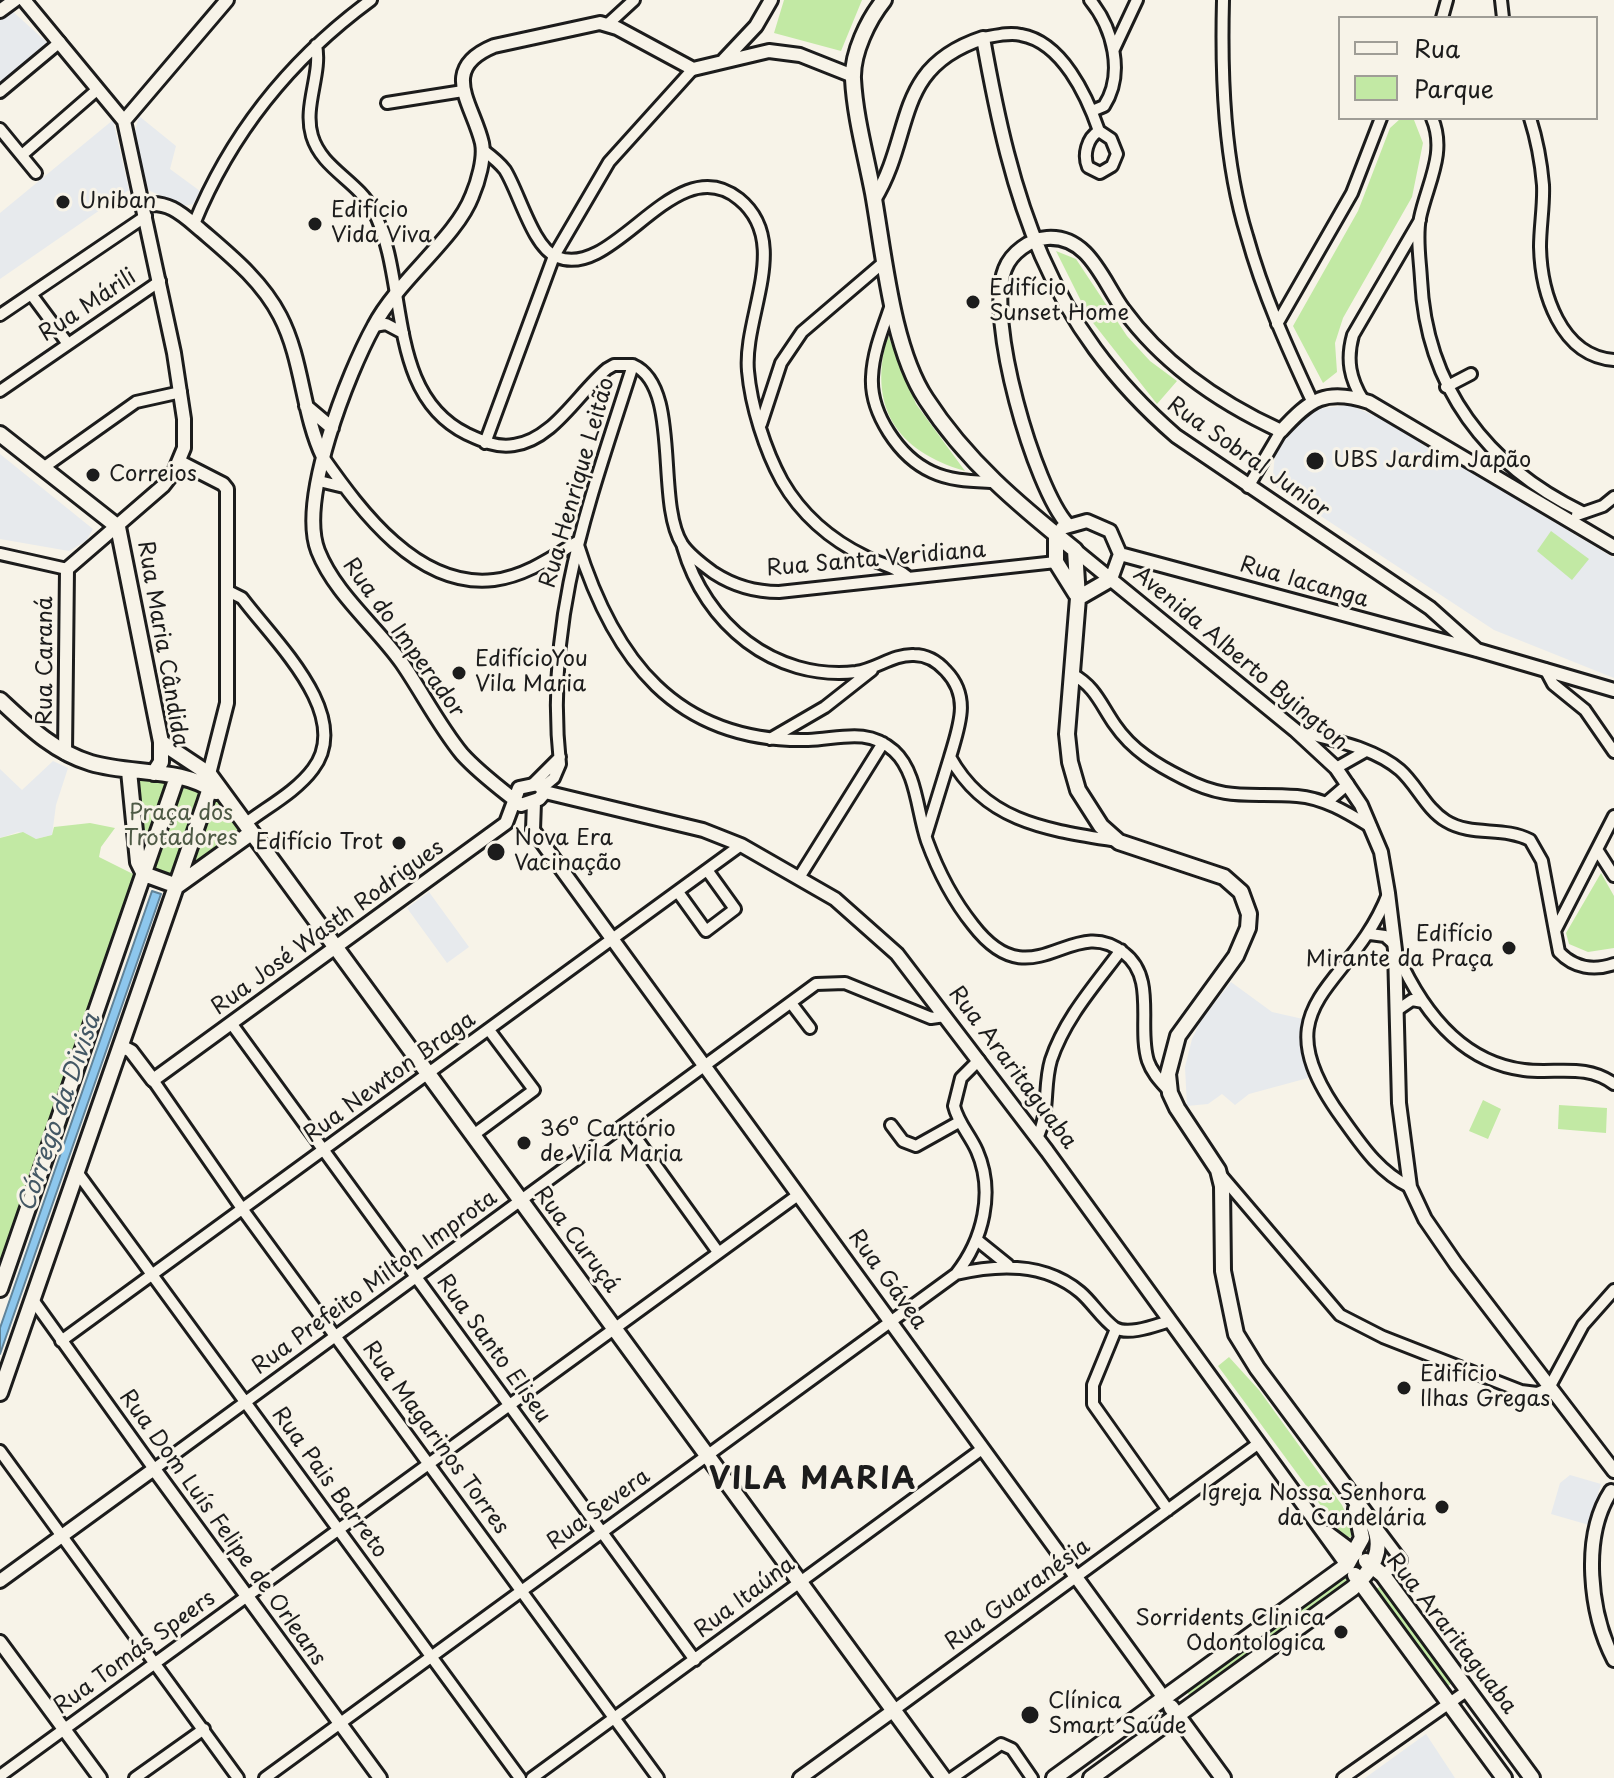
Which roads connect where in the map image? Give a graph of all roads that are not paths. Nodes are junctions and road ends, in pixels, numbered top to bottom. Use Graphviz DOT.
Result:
graph roads {
  1 [pos="15,0"];
  2 [pos="24,0"];
  3 [pos="227,0"];
  4 [pos="371,0"];
  5 [pos="634,0"];
  6 [pos="771,0"];
  7 [pos="884,0"];
  8 [pos="1090,0"];
  9 [pos="1137,0"];
  10 [pos="1223,0"];
  11 [pos="0,11"];
  12 [pos="608,24"];
  13 [pos="756,26"];
  14 [pos="983,38"];
  15 [pos="60,42"];
  16 [pos="316,45"];
  17 [pos="1114,49"];
  18 [pos="769,51"];
  19 [pos="723,60"];
  20 [pos="693,69"];
  21 [pos="853,76"];
  22 [pos="98,89"];
  23 [pos="463,91"];
  24 [pos="0,92"];
  25 [pos="387,103"];
  26 [pos="1092,111"];
  27 [pos="1380,120"];
  28 [pos="1433,120"];
  29 [pos="1531,120"];
  30 [pos="124,121"];
  31 [pos="0,129"];
  32 [pos="1099,131"];
  33 [pos="483,150"];
  34 [pos="22,155"];
  35 [pos="36,173"];
  36 [pos="874,200"];
  37 [pos="144,210"];
  38 [pos="1420,219"];
  39 [pos="194,224"];
  40 [pos="1034,242"];
  41 [pos="554,256"];
  42 [pos="884,262"];
  43 [pos="160,281"];
  44 [pos="396,290"];
  45 [pos="31,294"];
  46 [pos="892,301"];
  47 [pos="0,315"];
  48 [pos="1277,324"];
  49 [pos="374,326"];
  50 [pos="403,333"];
  51 [pos="68,344"];
  52 [pos="1614,360"];
  53 [pos="633,365"];
  54 [pos="1471,374"];
  55 [pos="1446,387"];
  56 [pos="0,391"];
  57 [pos="181,392"];
  58 [pos="1363,400"];
  59 [pos="1312,401"];
  60 [pos="306,406"];
  61 [pos="761,424"];
  62 [pos="332,428"];
  63 [pos="1281,431"];
  64 [pos="0,434"];
  65 [pos="485,443"];
  66 [pos="1497,455"];
  67 [pos="323,457"];
  68 [pos="180,462"];
  69 [pos="1509,466"];
  70 [pos="43,468"];
  71 [pos="1488,473"];
  72 [pos="319,481"];
  73 [pos="993,482"];
  74 [pos="1504,483"];
  75 [pos="344,487"];
  76 [pos="1248,487"];
  77 [pos="1614,497"];
  78 [pos="1582,512"];
  79 [pos="1570,521"];
  80 [pos="1060,525"];
  81 [pos="118,527"];
  82 [pos="577,542"];
  83 [pos="682,543"];
  84 [pos="1614,547"];
  85 [pos="1075,550"];
  86 [pos="0,554"];
  87 [pos="1120,554"];
  88 [pos="1056,562"];
  89 [pos="67,569"];
  90 [pos="909,578"];
  91 [pos="1111,579"];
  92 [pos="228,591"];
  93 [pos="1078,598"];
  94 [pos="1477,650"];
  95 [pos="874,668"];
  96 [pos="1545,669"];
  97 [pos="1072,674"];
  98 [pos="1614,690"];
  99 [pos="0,700"];
  100 [pos="1295,730"];
  101 [pos="770,739"];
  102 [pos="161,742"];
  103 [pos="883,743"];
  104 [pos="1366,751"];
  105 [pos="1614,752"];
  106 [pos="65,753"];
  107 [pos="950,757"];
  108 [pos="1336,768"];
  109 [pos="129,771"];
  110 [pos="154,773"];
  111 [pos="177,777"];
  112 [pos="492,779"];
  113 [pos="210,781"];
  114 [pos="1348,784"];
  115 [pos="536,787"];
  116 [pos="515,799"];
  117 [pos="534,802"];
  118 [pos="1326,803"];
  119 [pos="1614,816"];
  120 [pos="506,823"];
  121 [pos="248,828"];
  122 [pos="532,828"];
  123 [pos="1372,828"];
  124 [pos="926,837"];
  125 [pos="1119,842"];
  126 [pos="741,845"];
  127 [pos="1598,851"];
  128 [pos="707,870"];
  129 [pos="144,874"];
  130 [pos="800,876"];
  131 [pos="1614,876"];
  132 [pos="177,886"];
  133 [pos="678,892"];
  134 [pos="1388,893"];
  135 [pos="1548,903"];
  136 [pos="1566,908"];
  137 [pos="1555,931"];
  138 [pos="1370,934"];
  139 [pos="612,940"];
  140 [pos="335,947"];
  141 [pos="1395,948"];
  142 [pos="1121,950"];
  143 [pos="1614,964"];
  144 [pos="1423,1002"];
  145 [pos="791,1003"];
  146 [pos="1396,1011"];
  147 [pos="945,1016"];
  148 [pos="231,1023"];
  149 [pos="810,1028"];
  150 [pos="489,1030"];
  151 [pos="121,1046"];
  152 [pos="979,1060"];
  153 [pos="705,1067"];
  154 [pos="428,1075"];
  155 [pos="153,1080"];
  156 [pos="1614,1084"];
  157 [pos="1170,1093"];
  158 [pos="959,1122"];
  159 [pos="626,1124"];
  160 [pos="891,1125"];
  161 [pos="472,1136"];
  162 [pos="1037,1138"];
  163 [pos="324,1150"];
  164 [pos="1218,1170"];
  165 [pos="77,1172"];
  166 [pos="1410,1187"];
  167 [pos="798,1195"];
  168 [pos="520,1202"];
  169 [pos="243,1210"];
  170 [pos="977,1240"];
  171 [pos="718,1252"];
  172 [pos="1010,1266"];
  173 [pos="956,1274"];
  174 [pos="152,1276"];
  175 [pos="416,1278"];
  176 [pos="0,1289"];
  177 [pos="1614,1290"];
  178 [pos="33,1300"];
  179 [pos="1170,1321"];
  180 [pos="890,1322"];
  181 [pos="615,1329"];
  182 [pos="1116,1329"];
  183 [pos="337,1335"];
  184 [pos="61,1341"];
  185 [pos="1549,1388"];
  186 [pos="0,1393"];
  187 [pos="246,1402"];
  188 [pos="509,1405"];
  189 [pos="1259,1443"];
  190 [pos="982,1449"];
  191 [pos="0,1451"];
  192 [pos="706,1457"];
  193 [pos="429,1463"];
  194 [pos="154,1469"];
  195 [pos="1614,1474"];
  196 [pos="1612,1493"];
  197 [pos="1350,1494"];
  198 [pos="1168,1510"];
  199 [pos="1373,1524"];
  200 [pos="338,1531"];
  201 [pos="602,1532"];
  202 [pos="63,1536"];
  203 [pos="1352,1559"];
  204 [pos="1378,1570"];
  205 [pos="1075,1578"];
  206 [pos="0,1581"];
  207 [pos="1360,1581"];
  208 [pos="799,1583"];
  209 [pos="522,1591"];
  210 [pos="247,1596"];
  211 [pos="0,1642"];
  212 [pos="432,1656"];
  213 [pos="695,1660"];
  214 [pos="1614,1660"];
  215 [pos="155,1662"];
  216 [pos="1468,1690"];
  217 [pos="1164,1698"];
  218 [pos="1450,1703"];
  219 [pos="894,1710"];
  220 [pos="1177,1714"];
  221 [pos="615,1718"];
  222 [pos="340,1724"];
  223 [pos="65,1729"];
  224 [pos="204,1729"];
  225 [pos="0,1776"];
  226 [pos="100,1778"];
  227 [pos="135,1778"];
  228 [pos="238,1778"];
  229 [pos="265,1778"];
  230 [pos="380,1778"];
  231 [pos="520,1778"];
  232 [pos="532,1778"];
  233 [pos="658,1778"];
  234 [pos="800,1778"];
  235 [pos="943,1778"];
  236 [pos="952,1778"];
  237 [pos="1032,1778"];
  238 [pos="1054,1778"];
  239 [pos="1091,1778"];
  240 [pos="1223,1778"];
  241 [pos="1343,1778"];
  242 [pos="1504,1778"];
  243 [pos="1532,1778"];
  1 -- 11 [label="street"];
  2 -- 15 [label="street"];
  3 -- 30 [label="street"];
  4 -- 16 [label="street"];
  5 -- 12 [label="street"];
  6 -- 13 [label="street"];
  7 -- 21 [label="main road"];
  8 -- 17 [label="street"];
  9 -- 17 [label="street"];
  10 -- 48 [label="street"];
  12 -- 20 [label="street"];
  12 -- 23 [label="street"];
  13 -- 18 [label="street"];
  13 -- 19 [label="street"];
  14 -- 26 [label="street"];
  14 -- 36 [label="street"];
  14 -- 40 [label="street, Rua Sobral Junior"];
  15 -- 22 [label="street"];
  15 -- 24 [label="street"];
  16 -- 39 [label="street"];
  16 -- 44 [label="street"];
  17 -- 26 [label="street"];
  18 -- 19 [label="street"];
  18 -- 21 [label="street"];
  19 -- 20 [label="street"];
  20 -- 41 [label="street"];
  21 -- 36 [label="main road"];
  22 -- 30 [label="street"];
  22 -- 34 [label="street"];
  23 -- 25 [label="street"];
  23 -- 33 [label="street"];
  26 -- 32 [label="street"];
  27 -- 48 [label="street"];
  28 -- 38 [label="street"];
  29 -- 52 [label="street"];
  30 -- 37 [label="street"];
  31 -- 34 [label="street"];
  33 -- 41 [label="street"];
  33 -- 44 [label="street, Rua do Imperador"];
  34 -- 35 [label="street"];
  36 -- 42 [label="main road"];
  37 -- 39 [label="street, Rua do Imperador"];
  37 -- 43 [label="street"];
  37 -- 45 [label="street"];
  38 -- 55 [label="street"];
  38 -- 58 [label="street"];
  39 -- 60 [label="street, Rua do Imperador"];
  40 -- 63 [label="street"];
  40 -- 76 [label="street, Rua Sobral Junior"];
  40 -- 80 [label="street"];
  41 -- 61 [label="street"];
  41 -- 65 [label="street"];
  42 -- 46 [label="main road"];
  42 -- 61 [label="street"];
  43 -- 51 [label="street, Rua Márili"];
  43 -- 57 [label="street"];
  44 -- 49 [label="street, Rua do Imperador"];
  44 -- 50 [label="street"];
  45 -- 47 [label="street"];
  45 -- 51 [label="street"];
  46 -- 73 [label="main road"];
  46 -- 73 [label="street"];
  48 -- 59 [label="street"];
  49 -- 50 [label="street"];
  49 -- 62 [label="street, Rua do Imperador"];
  50 -- 65 [label="street"];
  51 -- 56 [label="street, Rua Márili"];
  53 -- 65 [label="street"];
  53 -- 82 [label="street, Rua Henrique Leitão"];
  53 -- 83 [label="street"];
  54 -- 55 [label="street"];
  55 -- 66 [label="street"];
  57 -- 68 [label="street"];
  57 -- 70 [label="street"];
  58 -- 59 [label="street"];
  58 -- 71 [label="street"];
  59 -- 63 [label="street"];
  60 -- 62 [label="street"];
  60 -- 67 [label="street, Rua do Imperador"];
  61 -- 90 [label="street"];
  62 -- 67 [label="street, Rua do Imperador"];
  63 -- 76 [label="street"];
  64 -- 70 [label="main road, Rua Maria Cândida"];
  66 -- 69 [label="street"];
  66 -- 71 [label="street"];
  67 -- 72 [label="street, Rua do Imperador"];
  67 -- 75 [label="street"];
  68 -- 81 [label="street"];
  68 -- 92 [label="street"];
  69 -- 74 [label="street"];
  69 -- 78 [label="street"];
  70 -- 81 [label="main road, Rua Maria Cândida"];
  71 -- 74 [label="street"];
  72 -- 75 [label="street"];
  72 -- 112 [label="street, Rua do Imperador"];
  73 -- 80 [label="main road"];
  74 -- 79 [label="street"];
  75 -- 82 [label="street"];
  76 -- 94 [label="street, Rua Sobral Junior"];
  77 -- 78 [label="street"];
  78 -- 79 [label="street"];
  79 -- 84 [label="street"];
  80 -- 85 [label="main road, Avenida Alberto Byington"];
  80 -- 87 [label="street"];
  80 -- 88 [label="main road"];
  81 -- 89 [label="street"];
  81 -- 102 [label="main road, Rua Maria Cândida"];
  82 -- 101 [label="street"];
  82 -- 115 [label="street, Rua Henrique Leitão"];
  83 -- 90 [label="street, Rua Santa Veridiana"];
  83 -- 95 [label="street"];
  85 -- 91 [label="street, Avenida Alberto Byington"];
  85 -- 93 [label="main road"];
  86 -- 89 [label="street"];
  87 -- 91 [label="street"];
  87 -- 94 [label="street, Rua Iacanga"];
  88 -- 90 [label="street, Rua Santa Veridiana"];
  88 -- 93 [label="main road"];
  89 -- 106 [label="street, Rua Caraná"];
  91 -- 93 [label="main road"];
  91 -- 100 [label="street, Avenida Alberto Byington"];
  92 -- 113 [label="street"];
  92 -- 121 [label="street"];
  93 -- 97 [label="main road"];
  94 -- 96 [label="street, Rua Sobral Junior"];
  95 -- 101 [label="street"];
  95 -- 107 [label="street"];
  96 -- 98 [label="street, Rua Sobral Junior"];
  96 -- 105 [label="street"];
  97 -- 118 [label="street"];
  97 -- 125 [label="main road"];
  99 -- 106 [label="main road"];
  100 -- 104 [label="street"];
  100 -- 108 [label="street, Avenida Alberto Byington"];
  101 -- 103 [label="street"];
  102 -- 110 [label="main road, Rua Maria Cândida"];
  102 -- 113 [label="main road, Rua Curuçá"];
  103 -- 124 [label="street"];
  103 -- 130 [label="street"];
  104 -- 108 [label="street"];
  104 -- 135 [label="street"];
  106 -- 109 [label="main road"];
  107 -- 124 [label="street"];
  107 -- 125 [label="street"];
  108 -- 114 [label="street, Avenida Alberto Byington"];
  109 -- 110 [label="main road"];
  109 -- 129 [label="main road"];
  110 -- 111 [label="main road"];
  111 -- 113 [label="main road"];
  111 -- 129 [label="main road"];
  112 -- 115 [label="street, Rua do Imperador"];
  112 -- 116 [label="street, Rua do Imperador"];
  113 -- 121 [label="main road, Rua Curuçá"];
  113 -- 132 [label="main road"];
  114 -- 118 [label="street"];
  114 -- 123 [label="street, Avenida Alberto Byington"];
  115 -- 116 [label="street"];
  115 -- 117 [label="street"];
  115 -- 126 [label="street, Rua Araritaguaba"];
  116 -- 117 [label="street"];
  116 -- 120 [label="street"];
  117 -- 122 [label="street"];
  118 -- 123 [label="street"];
  119 -- 127 [label="street"];
  120 -- 122 [label="street"];
  120 -- 140 [label="street, Rua José Wasth Rodrigues"];
  121 -- 132 [label="main road"];
  121 -- 140 [label="main road, Rua Curuçá"];
  122 -- 139 [label="street, Rua Gávea"];
  123 -- 134 [label="street, Avenida Alberto Byington"];
  124 -- 142 [label="street"];
  125 -- 157 [label="main road"];
  126 -- 128 [label="street, Rua Newton Braga"];
  126 -- 130 [label="street, Rua Araritaguaba"];
  127 -- 131 [label="street"];
  127 -- 136 [label="street"];
  128 -- 133 [label="street, Rua Newton Braga"];
  128 -- 133 [label="street"];
  129 -- 132 [label="main road"];
  129 -- 176 [label="main road"];
  130 -- 147 [label="street, Rua Araritaguaba"];
  132 -- 151 [label="main road"];
  133 -- 139 [label="street, Rua Newton Braga"];
  134 -- 138 [label="street"];
  134 -- 141 [label="street, Avenida Alberto Byington"];
  135 -- 136 [label="street"];
  135 -- 137 [label="street"];
  136 -- 137 [label="street"];
  137 -- 143 [label="street"];
  138 -- 141 [label="street"];
  138 -- 166 [label="street"];
  139 -- 150 [label="street, Rua Newton Braga"];
  139 -- 153 [label="street, Rua Gávea"];
  140 -- 148 [label="street, Rua José Wasth Rodrigues"];
  140 -- 154 [label="main road, Rua Curuçá"];
  141 -- 144 [label="street"];
  141 -- 146 [label="street, Avenida Alberto Byington"];
  142 -- 157 [label="street"];
  142 -- 162 [label="street"];
  144 -- 146 [label="street"];
  144 -- 156 [label="street"];
  145 -- 147 [label="street, Rua Prefeito Milton Improta"];
  145 -- 149 [label="street"];
  145 -- 153 [label="street, Rua Prefeito Milton Improta"];
  146 -- 166 [label="street, Avenida Alberto Byington"];
  147 -- 152 [label="street, Rua Araritaguaba"];
  148 -- 155 [label="street, Rua José Wasth Rodrigues"];
  148 -- 163 [label="street, Rua Santo Eliseu"];
  150 -- 154 [label="street, Rua Newton Braga"];
  150 -- 161 [label="street"];
  151 -- 155 [label="street, Rua Magarinos Torres"];
  151 -- 165 [label="main road"];
  152 -- 158 [label="street"];
  152 -- 162 [label="street, Rua Araritaguaba"];
  153 -- 159 [label="street, Rua Prefeito Milton Improta"];
  153 -- 167 [label="street, Rua Gávea"];
  154 -- 161 [label="main road, Rua Curuçá"];
  154 -- 163 [label="street, Rua Newton Braga"];
  155 -- 169 [label="street, Rua Magarinos Torres"];
  157 -- 164 [label="main road"];
  158 -- 160 [label="street"];
  158 -- 170 [label="street"];
  159 -- 168 [label="street, Rua Prefeito Milton Improta"];
  159 -- 171 [label="street"];
  161 -- 168 [label="main road, Rua Curuçá"];
  162 -- 179 [label="street, Rua Araritaguaba"];
  163 -- 169 [label="street, Rua Newton Braga"];
  163 -- 175 [label="street, Rua Santo Eliseu"];
  164 -- 185 [label="street"];
  164 -- 197 [label="main road"];
  165 -- 174 [label="street, Rua Pais Barreto"];
  165 -- 178 [label="main road"];
  166 -- 185 [label="street, Avenida Alberto Byington"];
  167 -- 171 [label="street, Rua Tomás Speers"];
  167 -- 180 [label="street, Rua Gávea"];
  168 -- 175 [label="street, Rua Prefeito Milton Improta"];
  168 -- 181 [label="main road, Rua Curuçá"];
  169 -- 174 [label="street, Rua Newton Braga"];
  169 -- 183 [label="street, Rua Magarinos Torres"];
  170 -- 172 [label="street"];
  170 -- 173 [label="street"];
  171 -- 181 [label="street, Rua Tomás Speers"];
  172 -- 173 [label="street"];
  172 -- 182 [label="street"];
  173 -- 180 [label="street, Rua Severa"];
  174 -- 184 [label="street, Rua Newton Braga"];
  174 -- 187 [label="street, Rua Pais Barreto"];
  175 -- 183 [label="street, Rua Prefeito Milton Improta"];
  175 -- 188 [label="street, Rua Santo Eliseu"];
  177 -- 185 [label="street"];
  178 -- 184 [label="street, Rua Dom Luís Felipe de Orleans"];
  178 -- 186 [label="main road"];
  179 -- 182 [label="street"];
  179 -- 189 [label="street, Rua Araritaguaba"];
  180 -- 190 [label="street, Rua Gávea"];
  180 -- 192 [label="street, Rua Severa"];
  181 -- 188 [label="street, Rua Tomás Speers"];
  181 -- 192 [label="main road, Rua Curuçá"];
  182 -- 198 [label="street"];
  183 -- 187 [label="street, Rua Prefeito Milton Improta"];
  183 -- 193 [label="street, Rua Magarinos Torres"];
  184 -- 194 [label="street, Rua Dom Luís Felipe de Orleans"];
  185 -- 195 [label="street, Avenida Alberto Byington"];
  187 -- 194 [label="street, Rua Prefeito Milton Improta"];
  187 -- 200 [label="street, Rua Pais Barreto"];
  188 -- 193 [label="street, Rua Tomás Speers"];
  188 -- 201 [label="street, Rua Santo Eliseu"];
  189 -- 198 [label="street, Rua Guaranésia"];
  189 -- 203 [label="street, Rua Araritaguaba"];
  190 -- 205 [label="street, Rua Gávea"];
  190 -- 208 [label="street, Rua Itaúna"];
  191 -- 202 [label="street"];
  192 -- 201 [label="street, Rua Severa"];
  192 -- 208 [label="main road, Rua Curuçá"];
  193 -- 200 [label="street, Rua Tomás Speers"];
  193 -- 209 [label="street, Rua Magarinos Torres"];
  194 -- 202 [label="street, Rua Prefeito Milton Improta"];
  194 -- 210 [label="street, Rua Dom Luís Felipe de Orleans"];
  195 -- 196 [label="street"];
  196 -- 214 [label="street"];
  197 -- 199 [label="main road"];
  197 -- 203 [label="main road"];
  198 -- 205 [label="street, Rua Guaranésia"];
  199 -- 204 [label="main road"];
  199 -- 204 [label="street"];
  200 -- 210 [label="street, Rua Tomás Speers"];
  200 -- 212 [label="street, Rua Pais Barreto"];
  201 -- 209 [label="street, Rua Severa"];
  201 -- 213 [label="street, Rua Santo Eliseu"];
  202 -- 206 [label="street, Rua Prefeito Milton Improta"];
  202 -- 215 [label="street"];
  203 -- 204 [label="main road, Rua Araritaguaba"];
  203 -- 207 [label="main road, Rua Araritaguaba"];
  203 -- 217 [label="main road"];
  204 -- 207 [label="main road"];
  204 -- 216 [label="main road, Rua Araritaguaba"];
  205 -- 217 [label="street, Rua Gávea"];
  205 -- 219 [label="street, Rua Guaranésia"];
  207 -- 218 [label="main road, Rua Araritaguaba"];
  207 -- 220 [label="main road"];
  208 -- 213 [label="street, Rua Itaúna"];
  208 -- 219 [label="main road, Rua Curuçá"];
  209 -- 212 [label="street, Rua Severa"];
  209 -- 221 [label="street, Rua Magarinos Torres"];
  210 -- 215 [label="street, Rua Tomás Speers"];
  210 -- 222 [label="street, Rua Dom Luís Felipe de Orleans"];
  211 -- 223 [label="street"];
  212 -- 222 [label="street, Rua Severa"];
  212 -- 231 [label="street, Rua Pais Barreto"];
  213 -- 221 [label="street, Rua Itaúna"];
  215 -- 223 [label="street, Rua Tomás Speers"];
  215 -- 224 [label="street"];
  216 -- 218 [label="street"];
  216 -- 243 [label="main road, Rua Araritaguaba"];
  217 -- 220 [label="main road, Rua Gávea"];
  217 -- 238 [label="main road"];
  218 -- 241 [label="street"];
  218 -- 242 [label="main road, Rua Araritaguaba"];
  219 -- 234 [label="street, Rua Guaranésia"];
  219 -- 235 [label="main road, Rua Curuçá"];
  220 -- 239 [label="main road"];
  220 -- 240 [label="main road, Rua Gávea"];
  221 -- 232 [label="street, Rua Itaúna"];
  221 -- 233 [label="street, Rua Magarinos Torres"];
  222 -- 229 [label="street, Rua Severa"];
  222 -- 230 [label="street, Rua Dom Luís Felipe de Orleans"];
  223 -- 225 [label="street, Rua Tomás Speers"];
  223 -- 226 [label="street"];
  224 -- 227 [label="street"];
  224 -- 228 [label="street"];
  236 -- 237 [label="street"];
}
